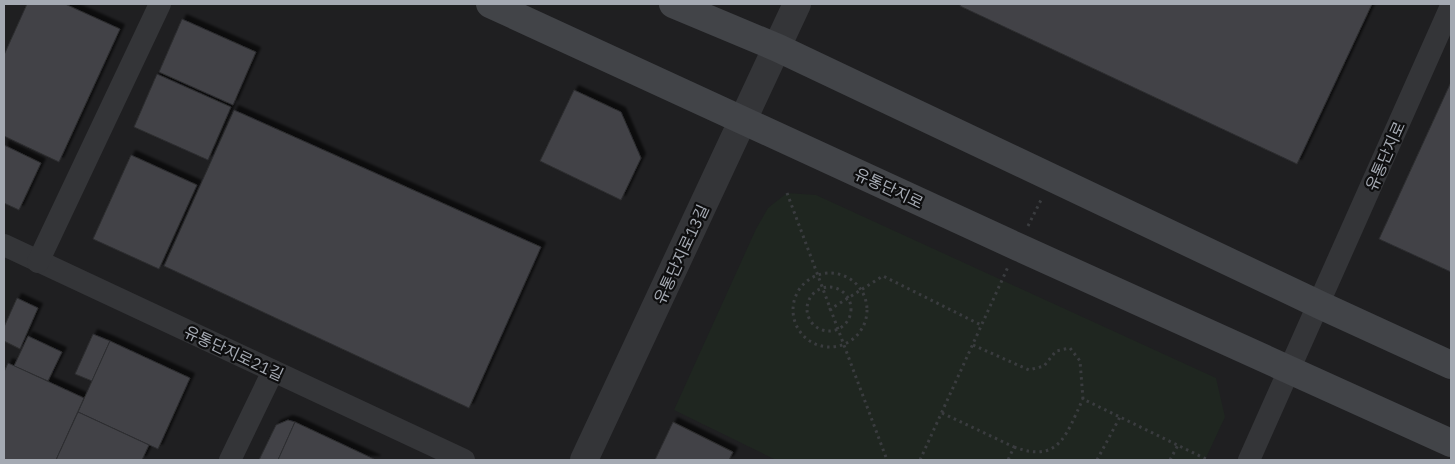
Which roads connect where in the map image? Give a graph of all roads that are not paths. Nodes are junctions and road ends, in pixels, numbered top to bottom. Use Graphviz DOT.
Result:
graph roads {
  1 [pos="160,4"];
  2 [pos="490,4"];
  3 [pos="673,4"];
  4 [pos="797,4"];
  5 [pos="1451,6"];
  6 [pos="778,48"];
  7 [pos="743,122"];
  8 [pos="4,246"];
  9 [pos="38,262"];
  10 [pos="1320,306"];
  11 [pos="1451,365"];
  12 [pos="1291,369"];
  13 [pos="273,371"];
  14 [pos="1451,442"];
  15 [pos="230,460"];
  16 [pos="464,460"];
  17 [pos="584,460"];
  18 [pos="1250,460"];
  1 -- 9 [label="street"];
  2 -- 7 [label="main road, 유통단지로"];
  3 -- 6 [label="main road"];
  4 -- 6 [label="street, 유통단지로13길"];
  5 -- 10 [label="street, 유통단지로"];
  6 -- 7 [label="street, 유통단지로13길"];
  6 -- 10 [label="main road"];
  7 -- 12 [label="main road, 유통단지로"];
  7 -- 17 [label="street, 유통단지로13길"];
  8 -- 9 [label="street, 유통단지로21길"];
  9 -- 13 [label="street, 유통단지로21길"];
  10 -- 11 [label="main road"];
  10 -- 12 [label="street, 유통단지로"];
  12 -- 14 [label="main road, 유통단지로"];
  12 -- 18 [label="street, 유통단지로"];
  13 -- 15 [label="street"];
  13 -- 16 [label="street, 유통단지로21길"];
}
